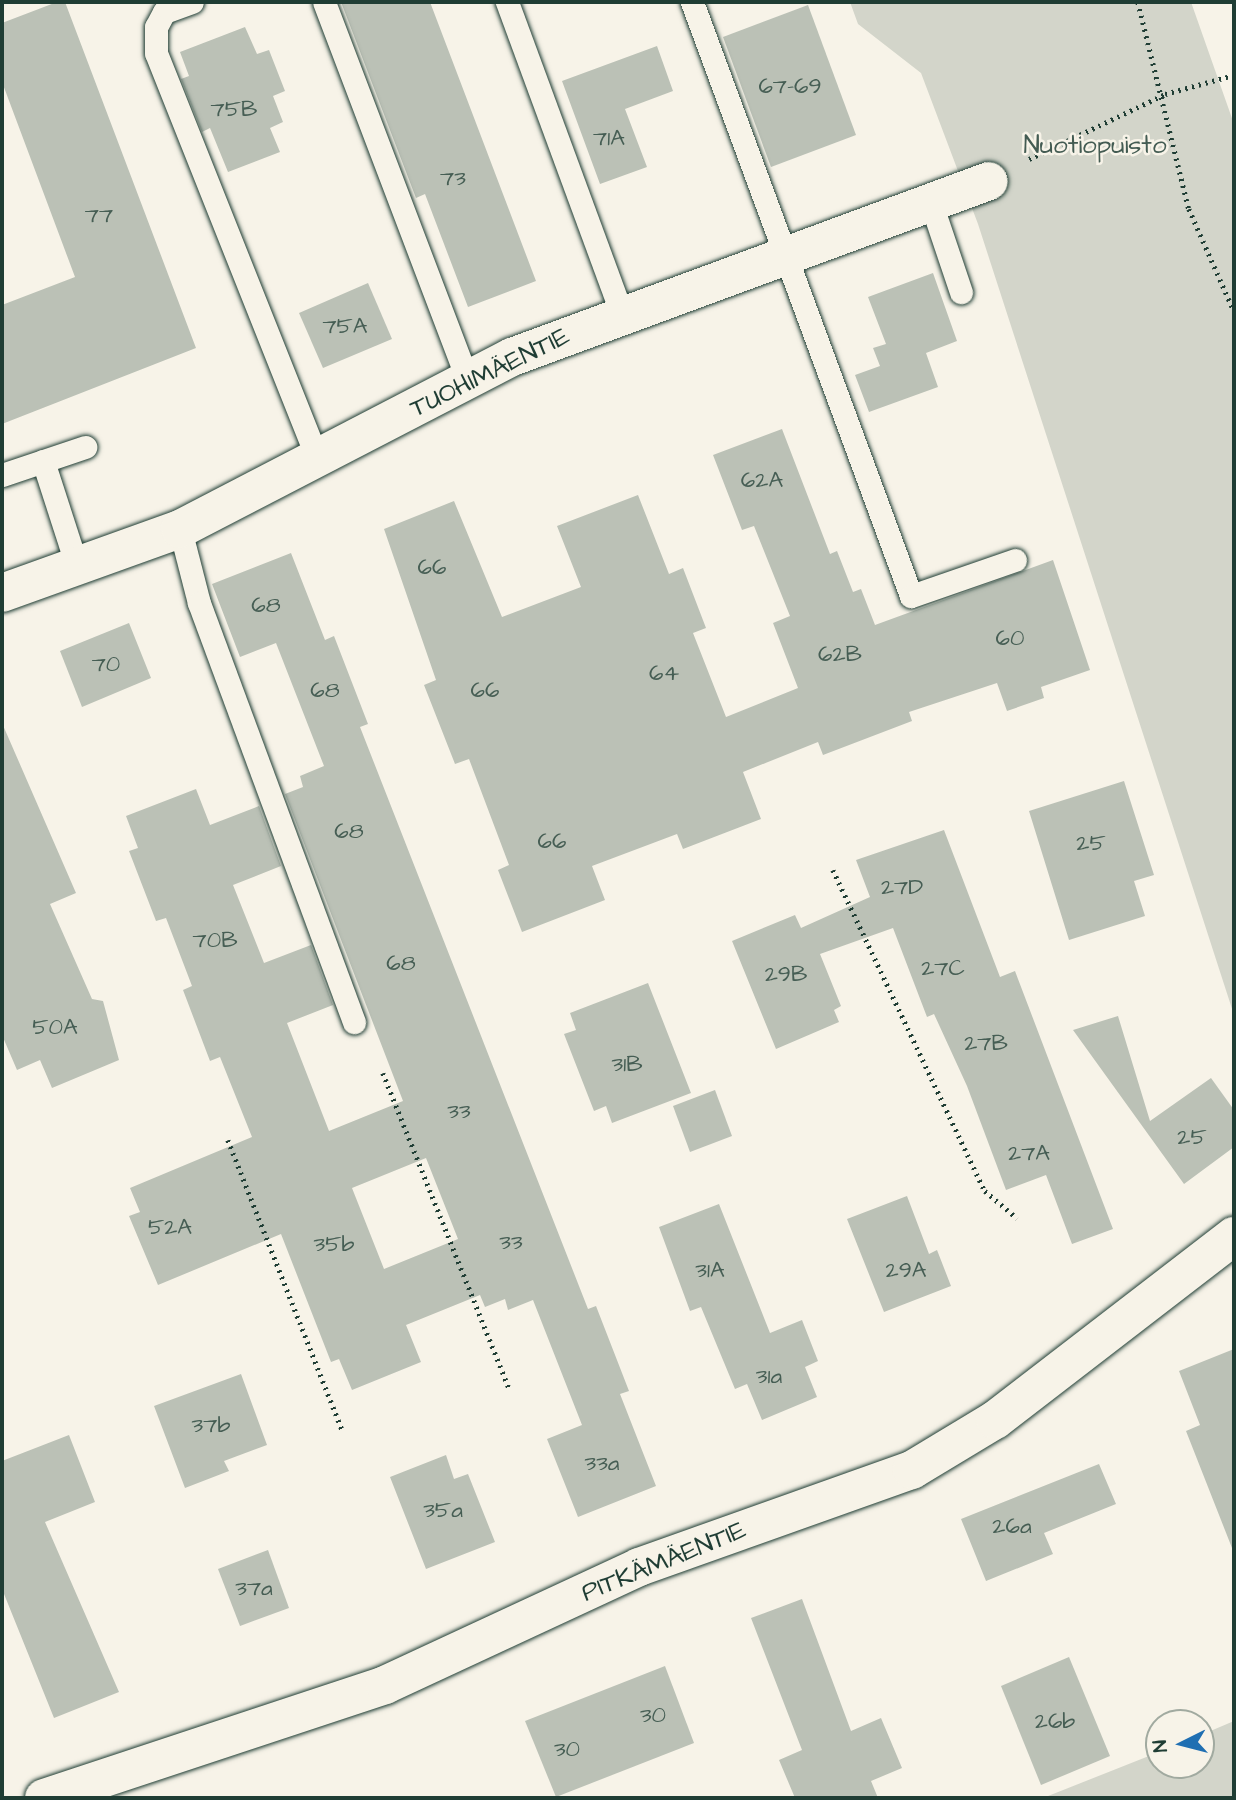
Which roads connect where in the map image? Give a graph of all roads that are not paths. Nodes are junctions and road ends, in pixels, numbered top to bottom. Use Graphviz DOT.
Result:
graph roads {
  1 [pos="192,2"];
  2 [pos="324,2"];
  3 [pos="507,2"];
  4 [pos="692,2"];
  5 [pos="989,181"];
  6 [pos="932,206"];
  7 [pos="782,253"];
  8 [pos="961,292"];
  9 [pos="621,312"];
  10 [pos="467,379"];
  11 [pos="85,447"];
  12 [pos="43,461"];
  13 [pos="318,461"];
  14 [pos="2,475"];
  15 [pos="180,529"];
  16 [pos="1015,560"];
  17 [pos="77,566"];
  18 [pos="2,593"];
  19 [pos="354,1022"];
  20 [pos="1234,1236"];
  21 [pos="44,1798"];
  1 -- 13 [label="lane"];
  2 -- 10 [label="lane"];
  3 -- 9 [label="lane"];
  4 -- 7 [label="lane"];
  5 -- 6 [label="street, TUOHIMÄENTIE"];
  6 -- 7 [label="street, TUOHIMÄENTIE"];
  6 -- 8 [label="lane"];
  7 -- 9 [label="street, TUOHIMÄENTIE"];
  7 -- 16 [label="lane"];
  9 -- 10 [label="street, TUOHIMÄENTIE"];
  10 -- 13 [label="street, TUOHIMÄENTIE"];
  11 -- 12 [label="lane"];
  12 -- 14 [label="lane"];
  12 -- 17 [label="lane"];
  13 -- 15 [label="street, TUOHIMÄENTIE"];
  15 -- 17 [label="street, TUOHIMÄENTIE"];
  15 -- 19 [label="lane"];
  17 -- 18 [label="street, TUOHIMÄENTIE"];
  20 -- 21 [label="street, PITKÄMÄENTIE"];
}
